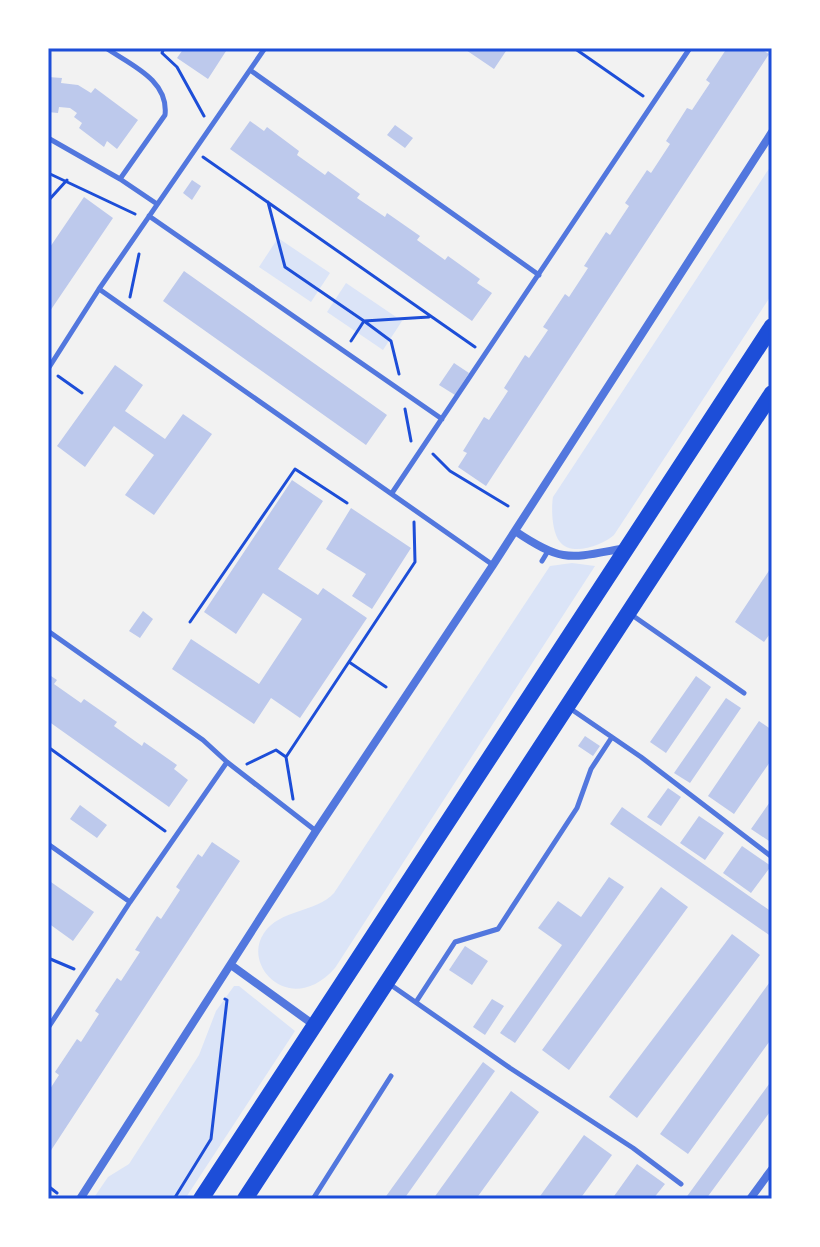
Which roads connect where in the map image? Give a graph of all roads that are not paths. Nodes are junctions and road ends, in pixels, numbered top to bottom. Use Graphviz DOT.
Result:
graph roads {
  1 [pos="106,48"];
  2 [pos="265,48"];
  3 [pos="690,48"];
  4 [pos="250,70"];
  5 [pos="772,132"];
  6 [pos="48,138"];
  7 [pos="120,179"];
  8 [pos="157,204"];
  9 [pos="149,216"];
  10 [pos="539,276"];
  11 [pos="99,289"];
  12 [pos="772,326"];
  13 [pos="48,369"];
  14 [pos="771,397"];
  15 [pos="442,419"];
  16 [pos="392,493"];
  17 [pos="515,531"];
  18 [pos="627,547"];
  19 [pos="548,551"];
  20 [pos="542,561"];
  21 [pos="493,565"];
  22 [pos="628,613"];
  23 [pos="48,631"];
  24 [pos="744,693"];
  25 [pos="567,707"];
  26 [pos="612,737"];
  27 [pos="227,762"];
  28 [pos="316,831"];
  29 [pos="48,844"];
  30 [pos="772,857"];
  31 [pos="130,902"];
  32 [pos="231,965"];
  33 [pos="387,982"];
  34 [pos="416,1002"];
  35 [pos="314,1026"];
  36 [pos="48,1028"];
  37 [pos="391,1076"];
  38 [pos="772,1169"];
  39 [pos="681,1184"];
  40 [pos="80,1199"];
  41 [pos="201,1199"];
  42 [pos="245,1199"];
  43 [pos="313,1199"];
  44 [pos="750,1199"];
  1 -- 7 [label="lane"];
  2 -- 4 [label="lane"];
  3 -- 10 [label="lane"];
  4 -- 8 [label="lane"];
  4 -- 10 [label="lane"];
  5 -- 17 [label="street"];
  6 -- 7 [label="lane"];
  7 -- 8 [label="lane"];
  8 -- 9 [label="lane"];
  9 -- 11 [label="lane"];
  9 -- 15 [label="lane"];
  10 -- 15 [label="lane"];
  11 -- 13 [label="lane"];
  11 -- 16 [label="lane"];
  12 -- 18 [label="main road"];
  14 -- 22 [label="main road"];
  15 -- 16 [label="lane"];
  16 -- 21 [label="lane"];
  17 -- 19 [label="street"];
  17 -- 21 [label="street"];
  18 -- 19 [label="street"];
  18 -- 35 [label="main road"];
  19 -- 20 [label="lane"];
  21 -- 28 [label="street"];
  22 -- 24 [label="lane"];
  22 -- 25 [label="main road"];
  23 -- 27 [label="lane"];
  25 -- 26 [label="lane"];
  25 -- 33 [label="main road"];
  26 -- 30 [label="lane"];
  26 -- 34 [label="lane"];
  27 -- 28 [label="lane"];
  27 -- 31 [label="lane"];
  28 -- 32 [label="street"];
  29 -- 31 [label="lane"];
  31 -- 36 [label="lane"];
  32 -- 35 [label="street"];
  32 -- 40 [label="street"];
  33 -- 34 [label="lane"];
  33 -- 42 [label="main road"];
  34 -- 39 [label="lane"];
  35 -- 41 [label="main road"];
  37 -- 43 [label="lane"];
  38 -- 44 [label="street"];
}
